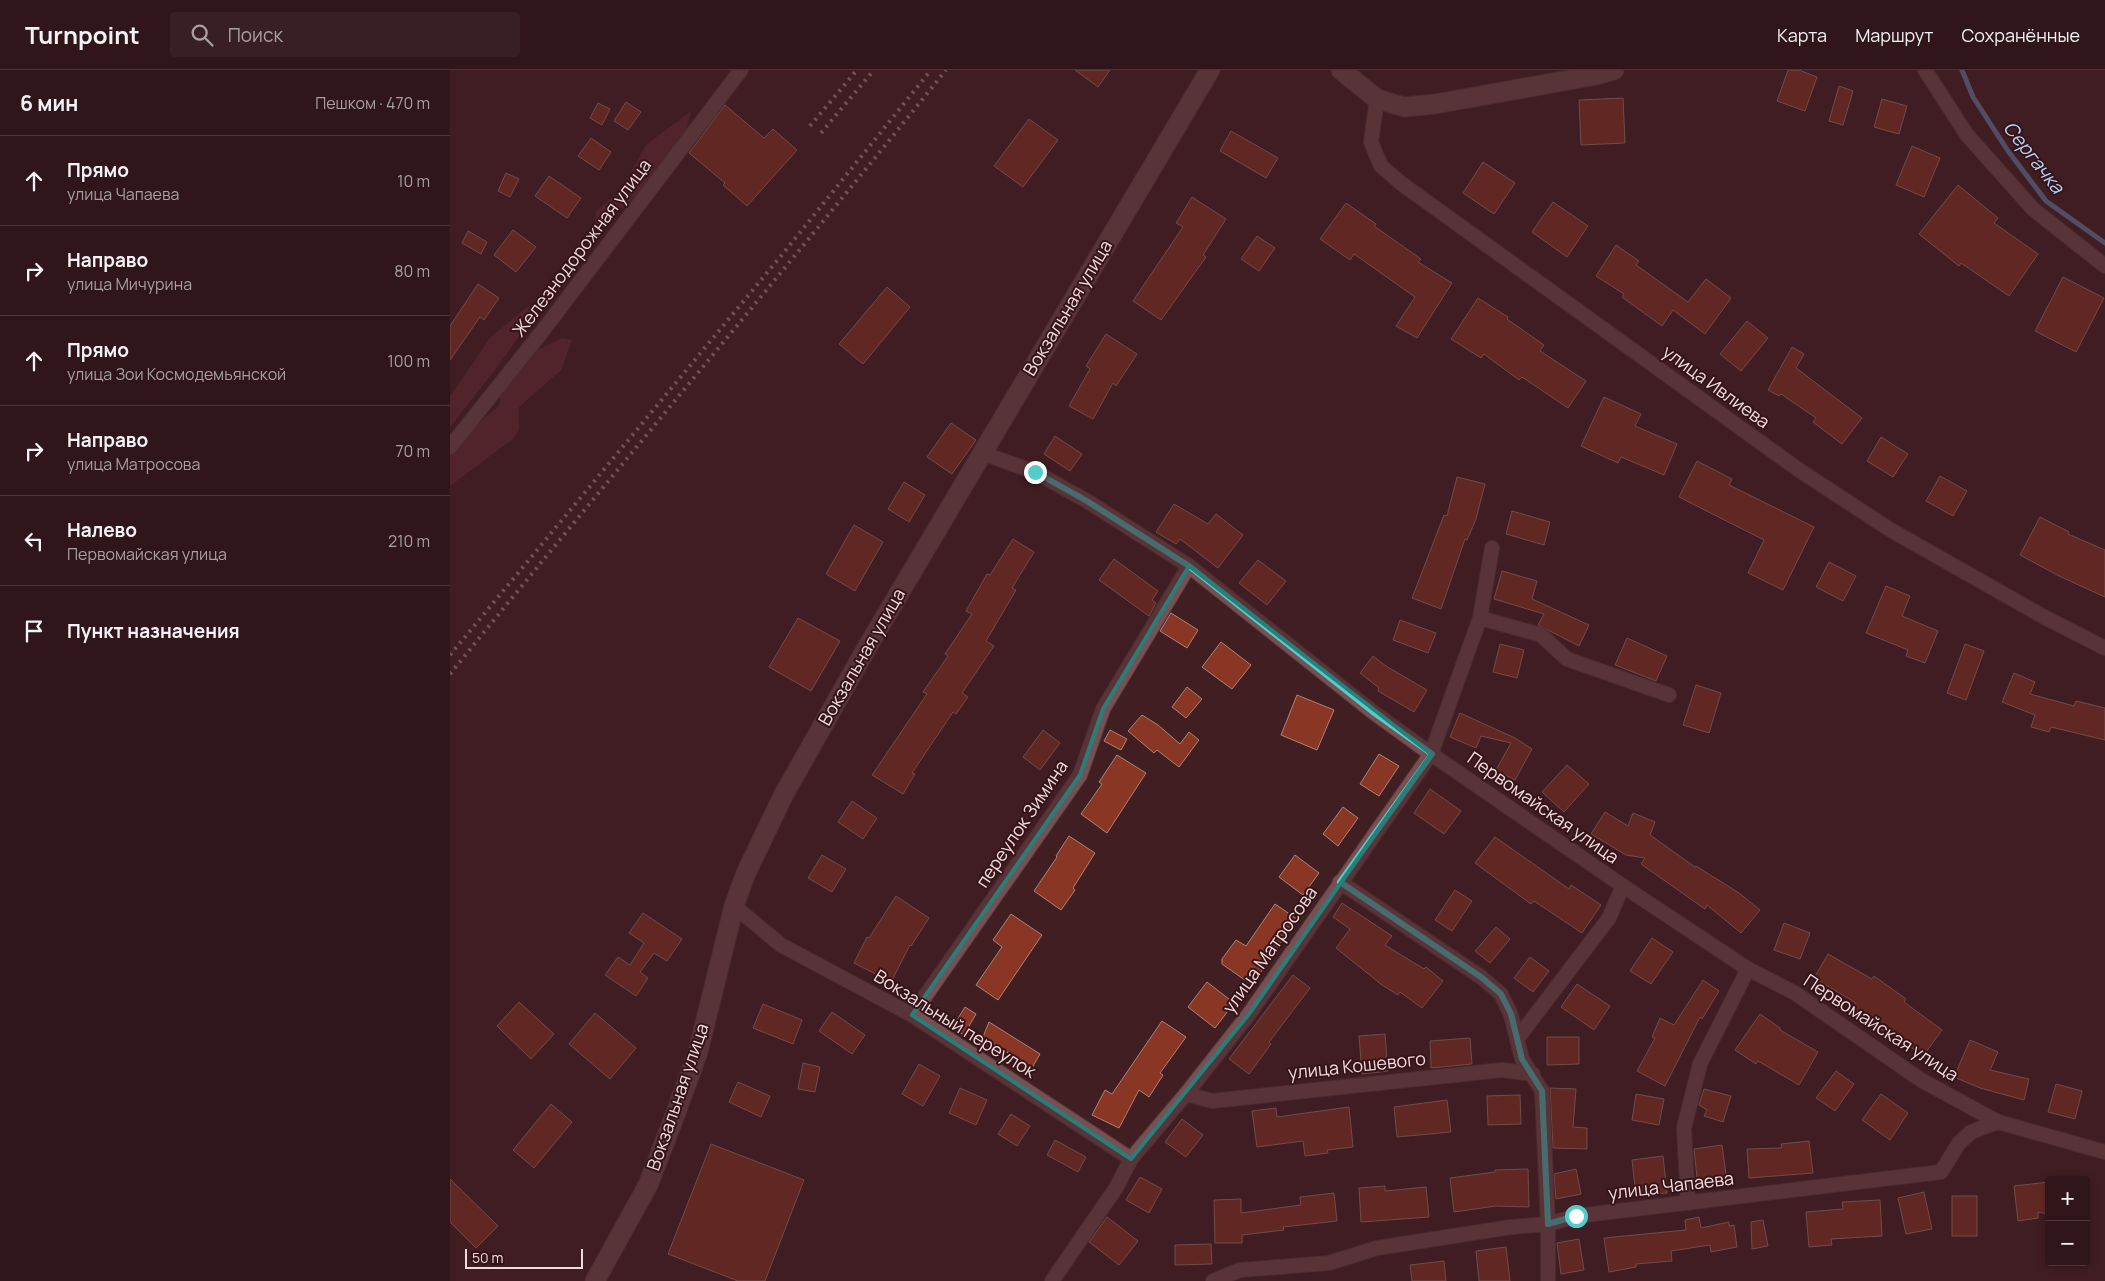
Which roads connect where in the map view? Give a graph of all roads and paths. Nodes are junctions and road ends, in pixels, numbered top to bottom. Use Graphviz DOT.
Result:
graph roads {
  1 [pos="741,70"];
  2 [pos="1210,70"];
  3 [pos="1341,70"];
  4 [pos="1614,70"];
  5 [pos="1925,70"];
  6 [pos="1377,99"];
  7 [pos="2105,266"];
  8 [pos="450,447"];
  9 [pos="982,453"];
  10 [pos="1492,548"];
  11 [pos="1189,566"];
  12 [pos="1480,618"];
  13 [pos="2105,648"];
  14 [pos="1669,695"];
  15 [pos="1432,754"];
  16 [pos="1340,882"];
  17 [pos="1623,886"];
  18 [pos="734,906"];
  19 [pos="1748,970"];
  20 [pos="912,1015"];
  21 [pos="1516,1039"];
  22 [pos="1533,1074"];
  23 [pos="1186,1094"];
  24 [pos="1998,1122"];
  25 [pos="2105,1152"];
  26 [pos="1131,1159"];
  27 [pos="1688,1203"];
  28 [pos="1548,1224"];
  29 [pos="595,1281"];
  30 [pos="1052,1281"];
  31 [pos="1213,1281"];
  32 [pos="1548,1281"];
  1 -- 8 [label="street, Железнодорожная улица"];
  2 -- 9 [label="street, Вокзальная улица"];
  3 -- 6 [label="street"];
  4 -- 6 [label="street"];
  5 -- 7 [label="street"];
  6 -- 13 [label="street, улица Ивлиева"];
  9 -- 11 [label="street, Первомайская улица"];
  9 -- 18 [label="street, Вокзальная улица"];
  10 -- 12 [label="street, улица Матросова"];
  11 -- 15 [label="street, Первомайская улица"];
  11 -- 20 [label="street, переулок Зимина"];
  12 -- 14 [label="street"];
  12 -- 15 [label="street, улица Матросова"];
  15 -- 16 [label="street, улица Матросова"];
  15 -- 17 [label="street, Первомайская улица"];
  16 -- 21 [label="street"];
  16 -- 23 [label="street, улица Матросова"];
  17 -- 19 [label="street, Первомайская улица"];
  17 -- 21 [label="street"];
  18 -- 20 [label="street, Вокзальный переулок"];
  18 -- 29 [label="street, Вокзальная улица"];
  19 -- 24 [label="street, Первомайская улица"];
  19 -- 27 [label="street"];
  20 -- 26 [label="street, Вокзальный переулок"];
  21 -- 22 [label="street"];
  22 -- 23 [label="street, улица Кошевого"];
  22 -- 28 [label="street"];
  23 -- 26 [label="street, улица Матросова"];
  24 -- 25 [label="street, Первомайская улица"];
  24 -- 27 [label="street, улица Чапаева"];
  26 -- 30 [label="street, улица Матросова"];
  27 -- 28 [label="street, улица Чапаева"];
  28 -- 31 [label="street, улица Чапаева"];
  28 -- 32 [label="street"];
}
